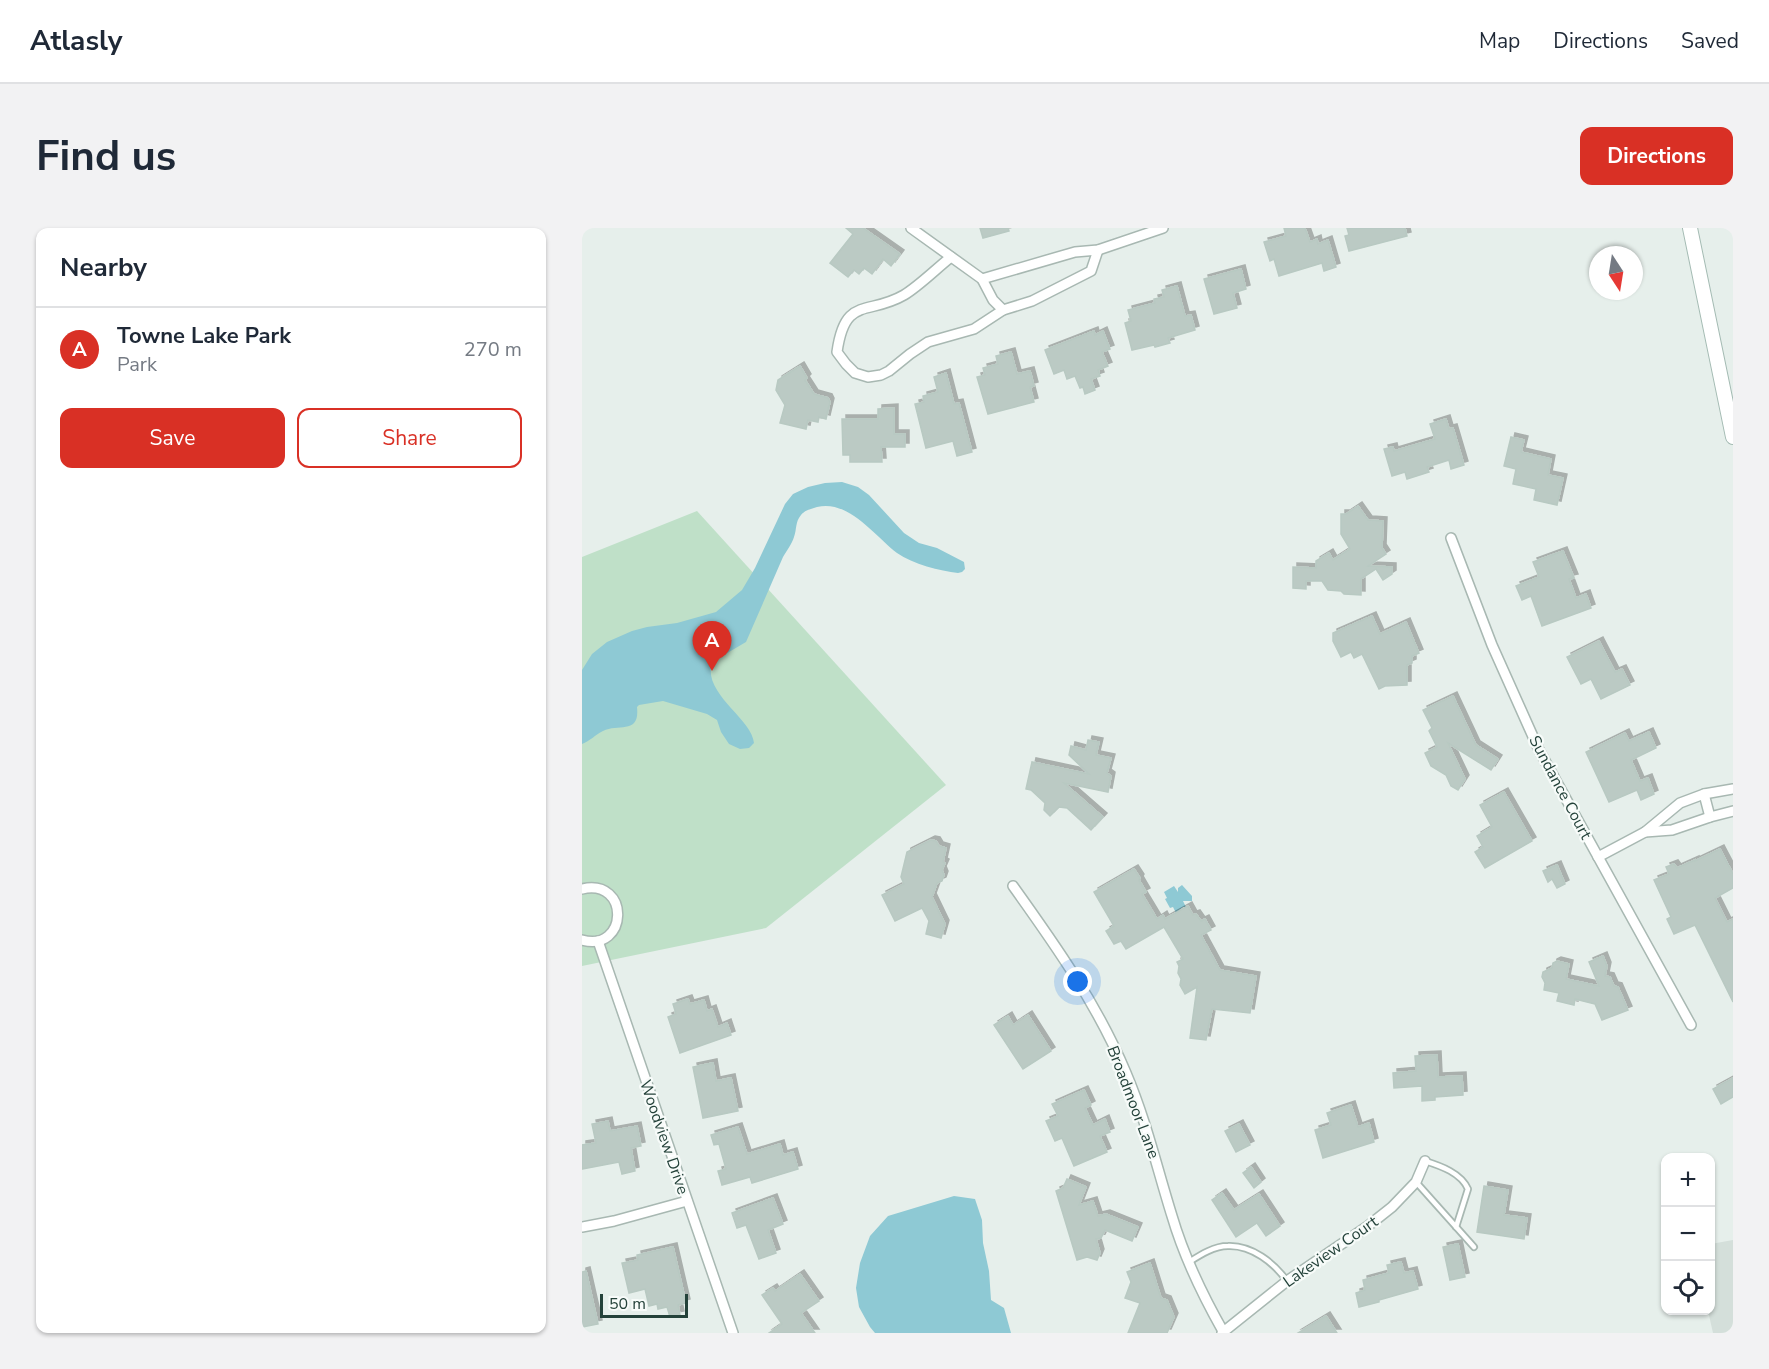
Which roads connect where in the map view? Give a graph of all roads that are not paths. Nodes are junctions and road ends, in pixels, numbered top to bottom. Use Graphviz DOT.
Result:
graph roads {
  1 [pos="911,228"];
  2 [pos="1163,228"];
  3 [pos="1690,228"];
  4 [pos="1098,250"];
  5 [pos="951,257"];
  6 [pos="982,279"];
  7 [pos="1003,310"];
  8 [pos="1729,399"];
  9 [pos="1732,429"];
  10 [pos="1451,538"];
  11 [pos="1733,789"];
  12 [pos="1704,794"];
  13 [pos="1733,811"];
  14 [pos="1710,817"];
  15 [pos="1644,832"];
  16 [pos="1598,857"];
  17 [pos="1013,886"];
  18 [pos="582,890"];
  19 [pos="582,940"];
  20 [pos="598,941"];
  21 [pos="1691,1025"];
  22 [pos="1425,1161"];
  23 [pos="1416,1182"];
  24 [pos="687,1201"];
  25 [pos="582,1227"];
  26 [pos="1456,1227"];
  27 [pos="1474,1247"];
  28 [pos="1189,1262"];
  29 [pos="1287,1281"];
  30 [pos="733,1333"];
  31 [pos="1223,1333"];
  1 -- 5 [label="street"];
  2 -- 4 [label="street"];
  3 -- 8 [label="main road"];
  4 -- 6 [label="street"];
  4 -- 7 [label="street"];
  5 -- 6 [label="street"];
  5 -- 7 [label="street"];
  6 -- 7 [label="street"];
  8 -- 9 [label="main road"];
  10 -- 16 [label="street, Sundance Court"];
  11 -- 12 [label="street"];
  12 -- 14 [label="street"];
  12 -- 15 [label="street"];
  13 -- 14 [label="street"];
  14 -- 15 [label="street"];
  15 -- 16 [label="street"];
  16 -- 21 [label="street, Sundance Court"];
  17 -- 28 [label="street, Broadmoor Lane"];
  18 -- 20 [label="street"];
  19 -- 20 [label="street"];
  20 -- 24 [label="street, Woodview Drive"];
  22 -- 23 [label="street, Lakeview Court"];
  22 -- 26 [label="lane"];
  23 -- 26 [label="lane"];
  23 -- 29 [label="street, Lakeview Court"];
  24 -- 25 [label="street"];
  24 -- 30 [label="street, Woodview Drive"];
  26 -- 27 [label="lane"];
  28 -- 29 [label="lane"];
  28 -- 31 [label="street, Broadmoor Lane"];
  29 -- 31 [label="street, Lakeview Court"];
}
